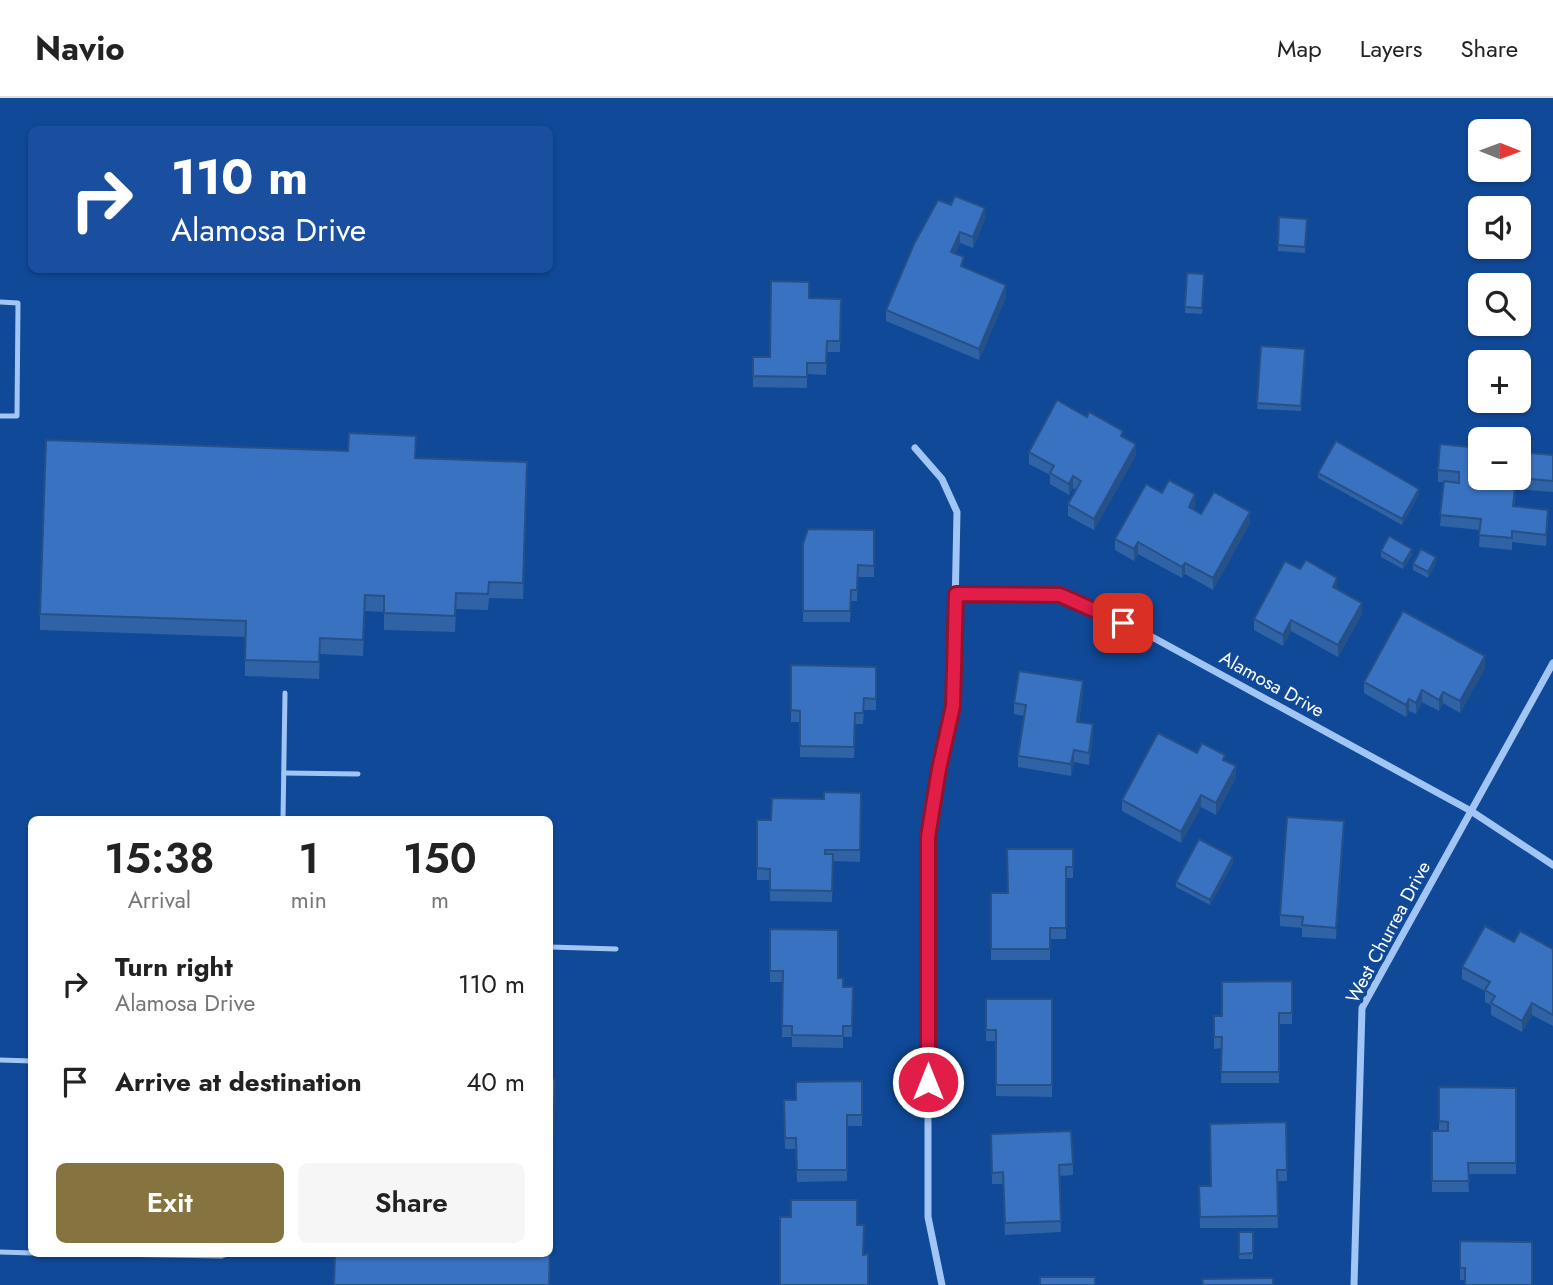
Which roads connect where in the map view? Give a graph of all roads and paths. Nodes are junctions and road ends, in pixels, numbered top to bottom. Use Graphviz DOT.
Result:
graph roads {
  1 [pos="0,302"];
  2 [pos="0,416"];
  3 [pos="915,448"];
  4 [pos="956,594"];
  5 [pos="1553,663"];
  6 [pos="285,694"];
  7 [pos="284,773"];
  8 [pos="358,774"];
  9 [pos="1471,811"];
  10 [pos="283,816"];
  11 [pos="1553,865"];
  12 [pos="553,947"];
  13 [pos="616,949"];
  14 [pos="0,1060"];
  15 [pos="28,1061"];
  16 [pos="0,1252"];
  17 [pos="28,1253"];
  18 [pos="942,1285"];
  19 [pos="1354,1285"];
  1 -- 2 [label="lane"];
  3 -- 4 [label="street"];
  4 -- 9 [label="street, Alamosa Drive"];
  4 -- 18 [label="street"];
  5 -- 9 [label="street, West Churrea Drive"];
  6 -- 7 [label="lane"];
  7 -- 8 [label="lane"];
  7 -- 10 [label="lane"];
  9 -- 11 [label="street, Alamosa Drive"];
  9 -- 19 [label="street, West Churrea Drive"];
  12 -- 13 [label="lane"];
  14 -- 15 [label="lane"];
  16 -- 17 [label="lane"];
}
